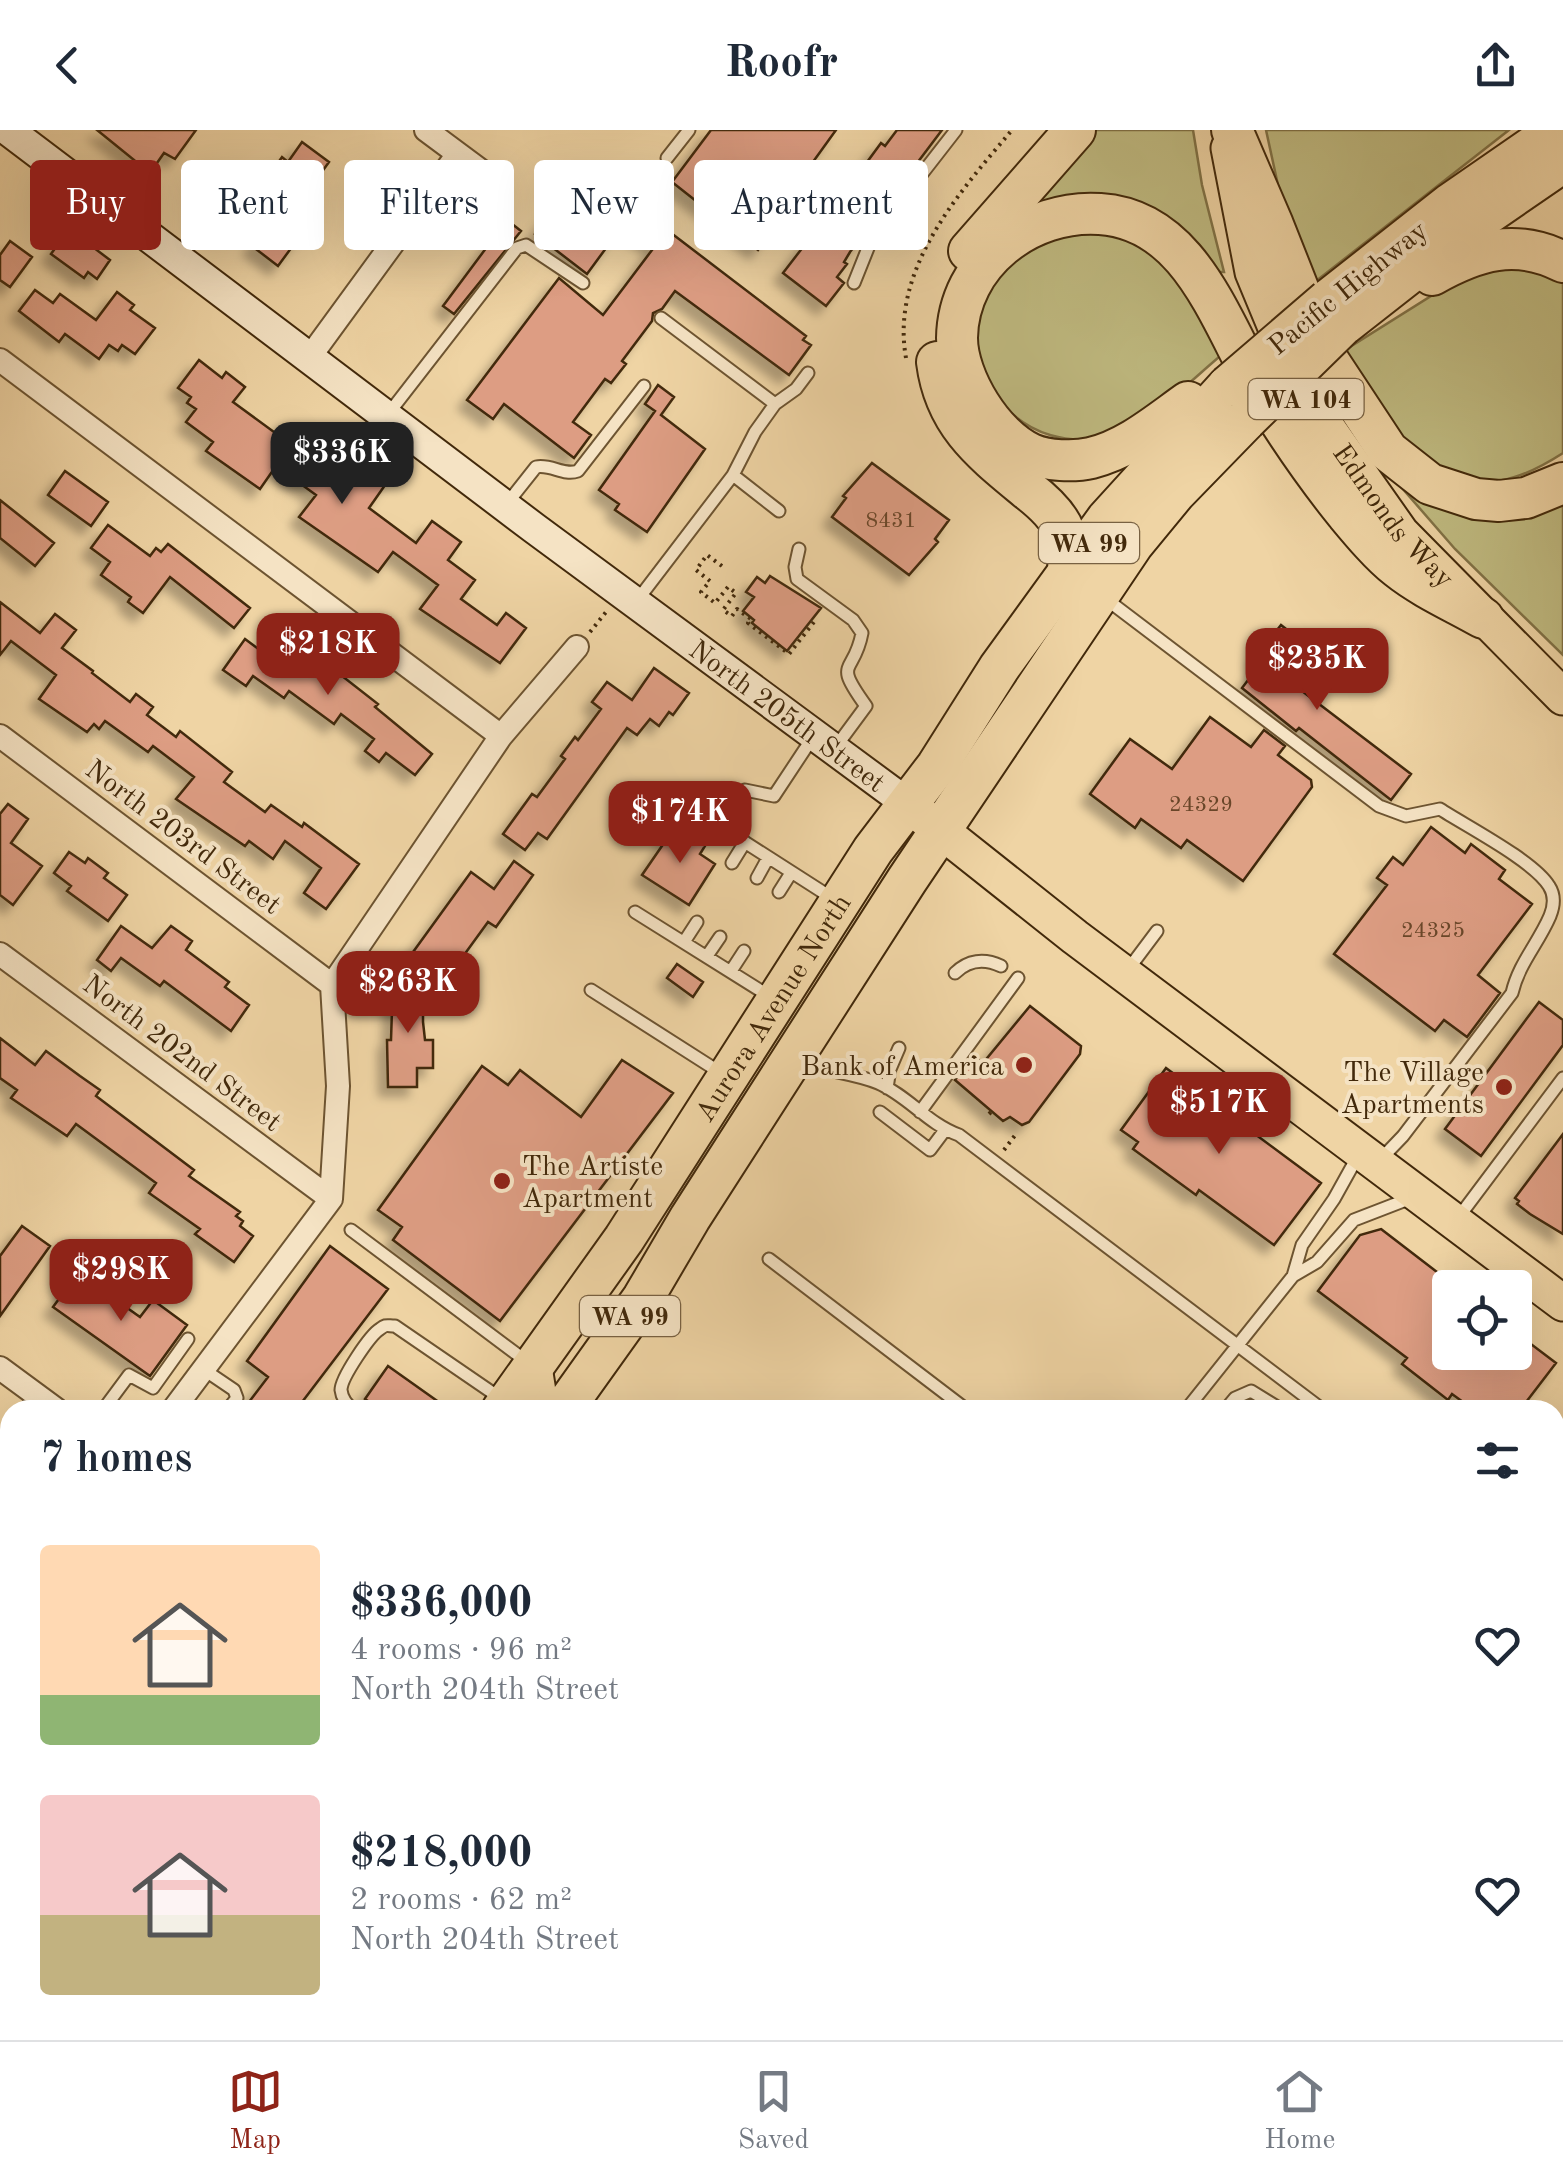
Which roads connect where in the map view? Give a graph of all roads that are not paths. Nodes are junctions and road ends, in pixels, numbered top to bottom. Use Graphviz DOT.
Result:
graph roads {
  1 [pos="8,130"];
  2 [pos="426,130"];
  3 [pos="689,130"];
  4 [pos="956,130"];
  5 [pos="1074,130"];
  6 [pos="1228,130"];
  7 [pos="1557,130"];
  8 [pos="458,154"];
  9 [pos="667,158"];
  10 [pos="466,160"];
  11 [pos="1563,162"];
  12 [pos="1563,262"];
  13 [pos="583,283"];
  14 [pos="854,283"];
  15 [pos="1335,313"];
  16 [pos="661,318"];
  17 [pos="309,358"];
  18 [pos="0,360"];
  19 [pos="808,373"];
  20 [pos="644,386"];
  21 [pos="1237,403"];
  22 [pos="775,404"];
  23 [pos="387,417"];
  24 [pos="733,475"];
  25 [pos="1563,482"];
  26 [pos="505,506"];
  27 [pos="780,510"];
  28 [pos="799,549"];
  29 [pos="1069,569"];
  30 [pos="1100,594"];
  31 [pos="626,602"];
  32 [pos="1483,618"];
  33 [pos="577,647"];
  34 [pos="1563,697"];
  35 [pos="0,736"];
  36 [pos="501,736"];
  37 [pos="825,741"];
  38 [pos="908,804"];
  39 [pos="941,832"];
  40 [pos="745,842"];
  41 [pos="768,858"];
  42 [pos="732,863"];
  43 [pos="791,873"];
  44 [pos="756,878"];
  45 [pos="780,892"];
  46 [pos="840,902"];
  47 [pos="635,912"];
  48 [pos="697,922"];
  49 [pos="1157,930"];
  50 [pos="720,937"];
  51 [pos="684,942"];
  52 [pos="744,951"];
  53 [pos="0,954"];
  54 [pos="707,956"];
  55 [pos="1001,966"];
  56 [pos="732,972"];
  57 [pos="955,973"];
  58 [pos="1124,974"];
  59 [pos="1018,978"];
  60 [pos="332,985"];
  61 [pos="591,990"];
  62 [pos="777,1001"];
  63 [pos="899,1048"];
  64 [pos="792,1059"];
  65 [pos="729,1078"];
  66 [pos="1563,1078"];
  67 [pos="888,1088"];
  68 [pos="880,1112"];
  69 [pos="920,1112"];
  70 [pos="946,1130"];
  71 [pos="1369,1156"];
  72 [pos="1420,1194"];
  73 [pos="331,1199"];
  74 [pos="1456,1221"];
  75 [pos="351,1230"];
  76 [pos="769,1258"];
  77 [pos="1292,1276"];
  78 [pos="1563,1303"];
  79 [pos="188,1339"];
  80 [pos="1238,1345"];
  81 [pos="534,1366"];
  82 [pos="0,1368"];
  83 [pos="203,1369"];
  84 [pos="43,1400"];
  85 [pos="110,1400"];
  86 [pos="180,1400"];
  87 [pos="234,1400"];
  88 [pos="344,1400"];
  89 [pos="502,1400"];
  90 [pos="518,1400"];
  91 [pos="570,1400"];
  92 [pos="953,1400"];
  93 [pos="1194,1400"];
  94 [pos="1234,1400"];
  95 [pos="1266,1400"];
  96 [pos="1310,1400"];
  1 -- 17 [label="street, North 205th Street"];
  2 -- 8 [label="street"];
  3 -- 9 [label="lane"];
  4 -- 14 [label="lane"];
  5 -- 29 [label="highway"];
  6 -- 25 [label="highway"];
  6 -- 32 [label="main road, Edmonds Way / WA 104"];
  7 -- 15 [label="highway, Pacific Highway / WA 99"];
  8 -- 10 [label="street"];
  8 -- 17 [label="street"];
  11 -- 15 [label="highway, Pacific Highway / WA 99"];
  12 -- 15 [label="highway"];
  13 -- 23 [label="lane"];
  15 -- 21 [label="highway, Pacific Highway / WA 99, bridge"];
  16 -- 22 [label="lane"];
  17 -- 23 [label="street, North 205th Street"];
  18 -- 36 [label="street"];
  19 -- 22 [label="lane"];
  20 -- 26 [label="lane"];
  21 -- 29 [label="highway, Pacific Highway / WA 99"];
  21 -- 30 [label="highway, Pacific Highway / WA 99"];
  21 -- 32 [label="highway"];
  22 -- 24 [label="lane"];
  23 -- 26 [label="street, North 205th Street"];
  24 -- 27 [label="lane"];
  24 -- 31 [label="lane"];
  26 -- 31 [label="street, North 205th Street"];
  28 -- 37 [label="lane"];
  29 -- 38 [label="highway, Pacific Highway / WA 99"];
  30 -- 39 [label="highway, Pacific Highway / WA 99"];
  30 -- 71 [label="lane"];
  31 -- 37 [label="street, North 205th Street"];
  32 -- 34 [label="main road, Edmonds Way / WA 104"];
  33 -- 36 [label="street"];
  35 -- 60 [label="street, North 203rd Street"];
  36 -- 60 [label="street"];
  37 -- 38 [label="street, North 205th Street"];
  37 -- 40 [label="lane"];
  38 -- 39 [label="main road, North 205th Street"];
  38 -- 46 [label="highway, Aurora Avenue North / WA 99"];
  39 -- 58 [label="main road, North 205th Street"];
  39 -- 64 [label="highway, Aurora Avenue North / WA 99"];
  40 -- 41 [label="lane"];
  40 -- 42 [label="lane"];
  41 -- 43 [label="lane"];
  41 -- 44 [label="lane"];
  43 -- 45 [label="lane"];
  43 -- 46 [label="lane"];
  46 -- 62 [label="highway, Aurora Avenue North / WA 99"];
  47 -- 51 [label="lane"];
  48 -- 51 [label="lane"];
  49 -- 58 [label="lane"];
  50 -- 54 [label="lane"];
  51 -- 54 [label="lane"];
  52 -- 56 [label="lane"];
  53 -- 73 [label="street, North 202nd Street"];
  54 -- 56 [label="lane"];
  55 -- 57 [label="lane"];
  56 -- 62 [label="lane"];
  58 -- 71 [label="main road, North 205th Street"];
  59 -- 69 [label="lane"];
  60 -- 73 [label="street"];
  61 -- 65 [label="lane"];
  62 -- 65 [label="highway, Aurora Avenue North / WA 99"];
  63 -- 67 [label="lane"];
  64 -- 67 [label="lane"];
  64 -- 91 [label="highway, Aurora Avenue North / WA 99"];
  65 -- 81 [label="highway, Aurora Avenue North / WA 99"];
  66 -- 74 [label="lane"];
  67 -- 69 [label="lane"];
  68 -- 70 [label="lane"];
  69 -- 70 [label="lane"];
  70 -- 80 [label="lane"];
  71 -- 72 [label="main road, North 205th Street"];
  71 -- 77 [label="lane"];
  72 -- 74 [label="main road, North 205th Street"];
  72 -- 77 [label="lane"];
  73 -- 83 [label="street"];
  74 -- 78 [label="main road, North 205th Street"];
  75 -- 81 [label="lane"];
  76 -- 92 [label="lane"];
  77 -- 80 [label="lane"];
  79 -- 85 [label="lane"];
  80 -- 93 [label="lane"];
  80 -- 96 [label="lane"];
  81 -- 90 [label="highway, Aurora Avenue North / WA 99"];
  82 -- 84 [label="street"];
  83 -- 86 [label="street"];
  83 -- 87 [label="lane"];
  88 -- 89 [label="lane"];
  94 -- 95 [label="lane"];
}
